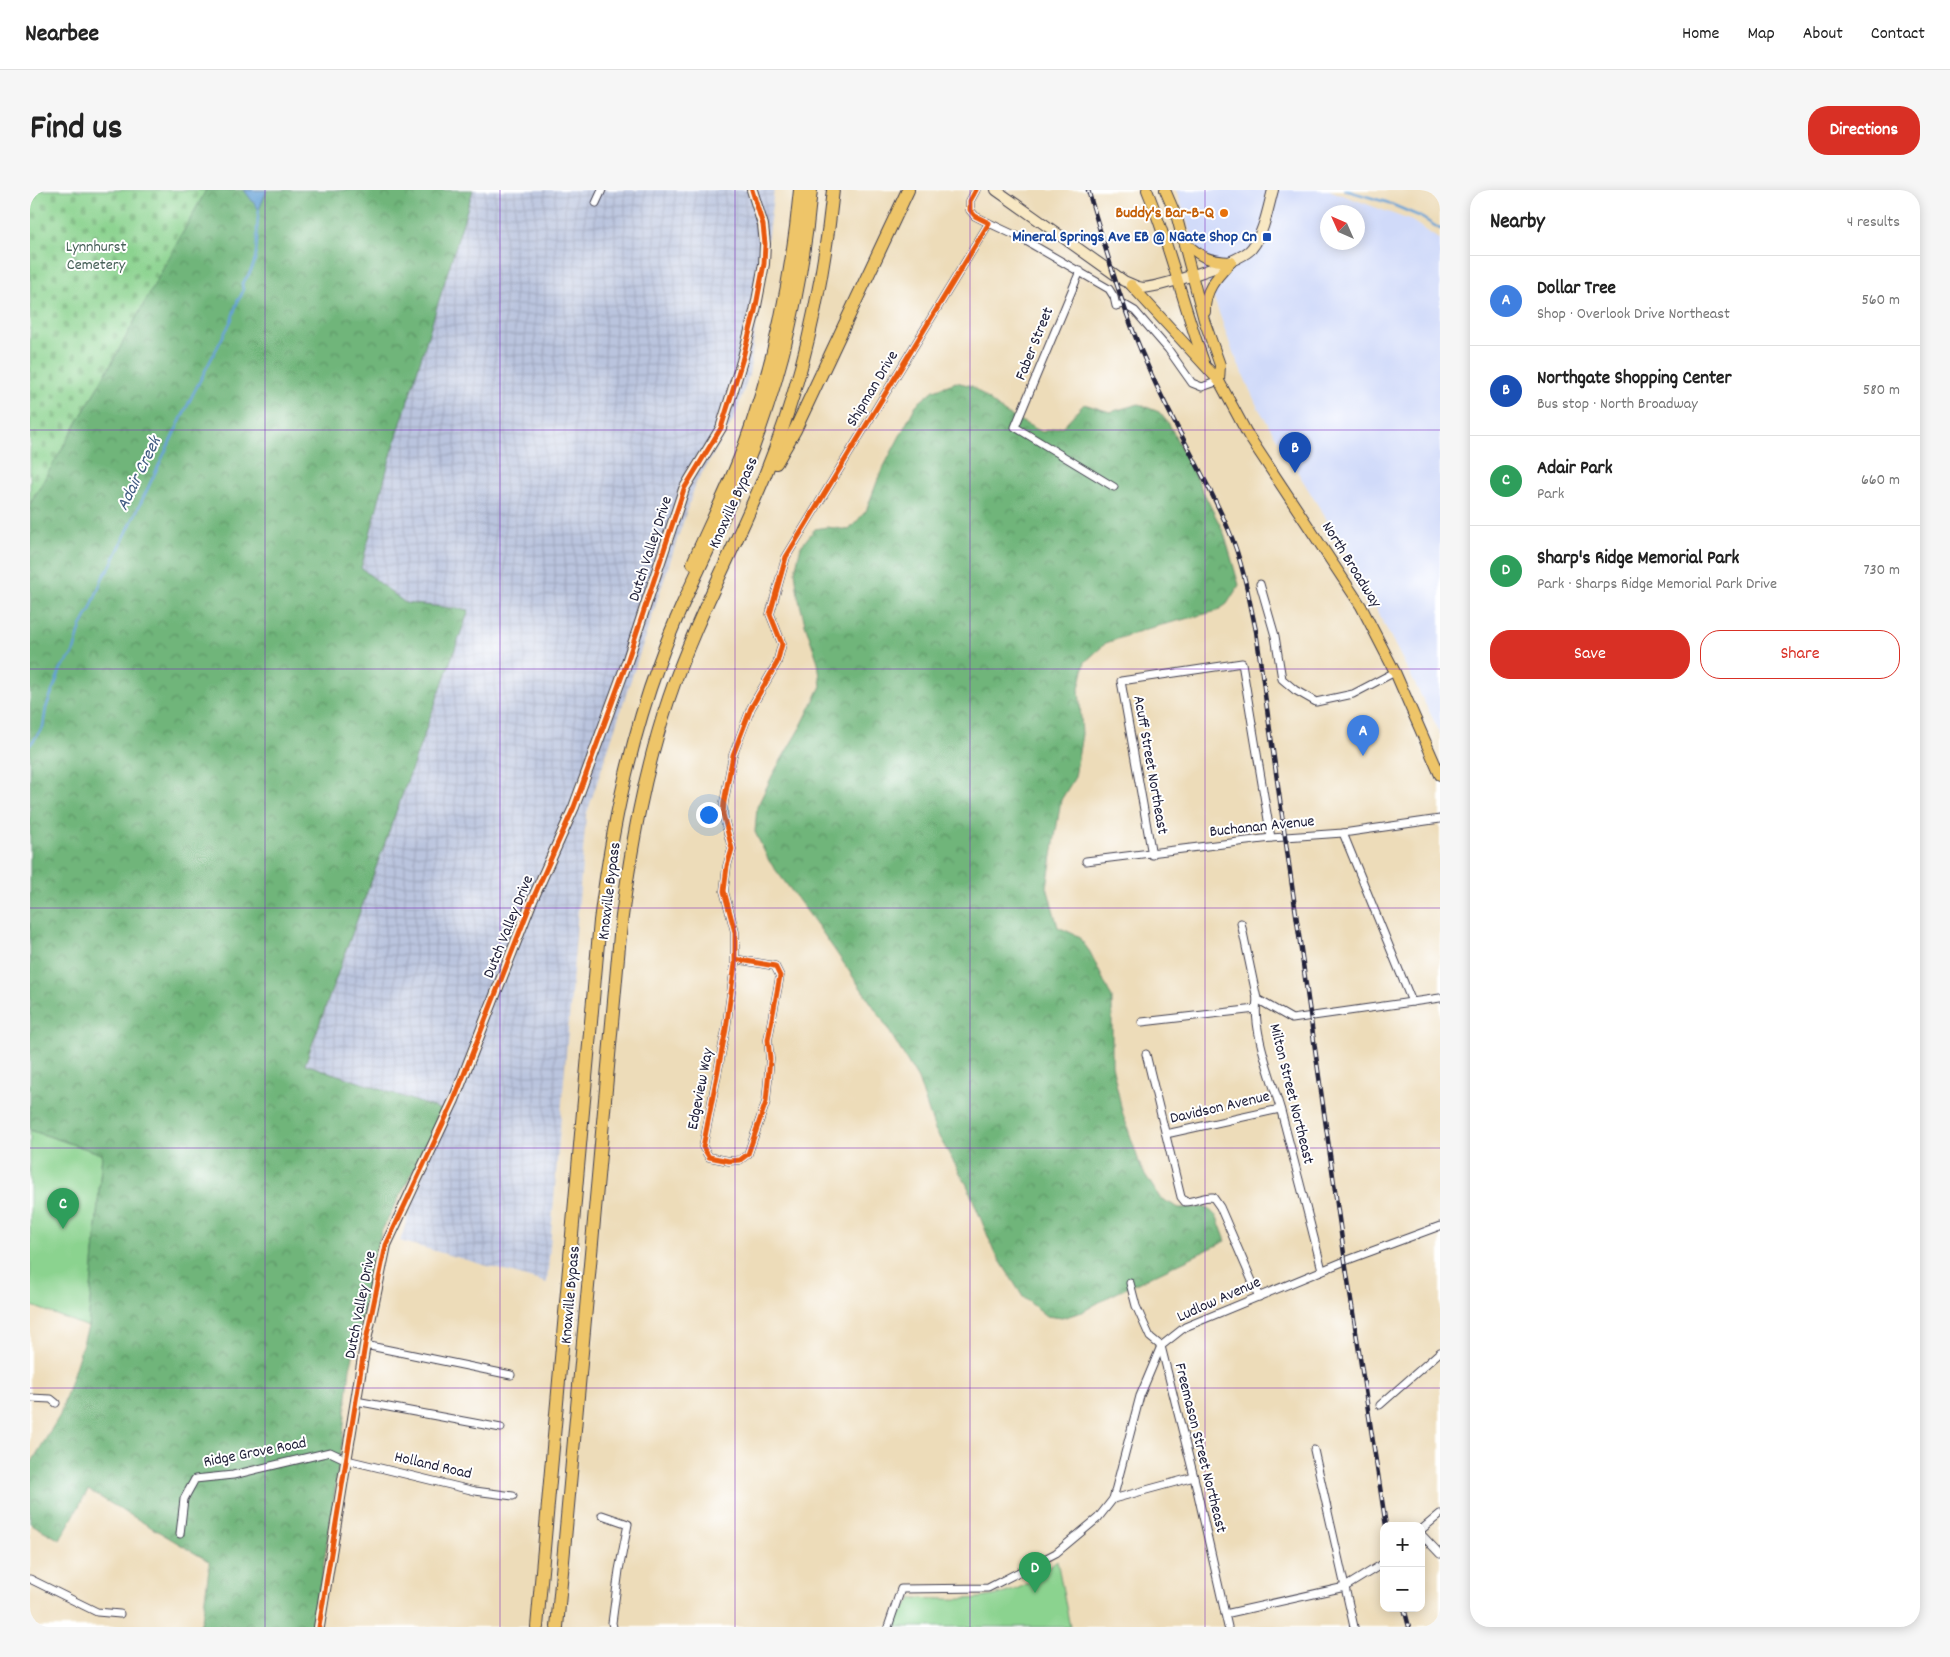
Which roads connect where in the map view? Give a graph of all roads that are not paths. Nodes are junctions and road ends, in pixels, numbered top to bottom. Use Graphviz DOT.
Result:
graph roads {
  1 [pos="602,190"];
  2 [pos="752,190"];
  3 [pos="800,190"];
  4 [pos="811,190"];
  5 [pos="833,190"];
  6 [pos="908,190"];
  7 [pos="976,190"];
  8 [pos="996,190"];
  9 [pos="1147,190"];
  10 [pos="1165,190"];
  11 [pos="1274,190"];
  12 [pos="596,202"];
  13 [pos="989,223"];
  14 [pos="1184,242"];
  15 [pos="1230,262"];
  16 [pos="1080,272"];
  17 [pos="1191,275"];
  18 [pos="1177,279"];
  19 [pos="1131,284"];
  20 [pos="1206,326"];
  21 [pos="1206,368"];
  22 [pos="1219,380"];
  23 [pos="1114,487"];
  24 [pos="751,508"];
  25 [pos="1260,584"];
  26 [pos="770,614"];
  27 [pos="1395,672"];
  28 [pos="1440,775"];
  29 [pos="1440,818"];
  30 [pos="1343,833"];
  31 [pos="1271,838"];
  32 [pos="1152,854"];
  33 [pos="609,856"];
  34 [pos="1086,862"];
  35 [pos="1242,924"];
  36 [pos="735,959"];
  37 [pos="1440,998"];
  38 [pos="1258,999"];
  39 [pos="1412,1002"];
  40 [pos="1256,1009"];
  41 [pos="1142,1022"];
  42 [pos="1146,1054"];
  43 [pos="1280,1109"];
  44 [pos="1166,1134"];
  45 [pos="1440,1226"];
  46 [pos="1322,1270"];
  47 [pos="1130,1283"];
  48 [pos="1259,1297"];
  49 [pos="365,1344"];
  50 [pos="1161,1346"];
  51 [pos="1440,1352"];
  52 [pos="511,1375"];
  53 [pos="30,1398"];
  54 [pos="356,1401"];
  55 [pos="56,1403"];
  56 [pos="1380,1406"];
  57 [pos="501,1428"];
  58 [pos="1314,1450"];
  59 [pos="347,1460"];
  60 [pos="1194,1477"];
  61 [pos="513,1496"];
  62 [pos="1113,1499"];
  63 [pos="1440,1514"];
  64 [pos="602,1515"];
  65 [pos="1425,1527"];
  66 [pos="180,1534"];
  67 [pos="1425,1538"];
  68 [pos="1440,1554"];
  69 [pos="1380,1565"];
  70 [pos="30,1579"];
  71 [pos="1345,1587"];
  72 [pos="120,1614"];
  73 [pos="1225,1614"];
  74 [pos="319,1627"];
  75 [pos="537,1627"];
  76 [pos="558,1627"];
  77 [pos="613,1627"];
  78 [pos="888,1627"];
  79 [pos="1228,1627"];
  80 [pos="1354,1627"];
  1 -- 12 [label="street"];
  2 -- 49 [label="street, Dutch Valley Drive"];
  3 -- 33 [label="highway"];
  4 -- 33 [label="highway, Knoxville Bypass"];
  5 -- 24 [label="highway, Knoxville Bypass"];
  6 -- 24 [label="highway"];
  7 -- 13 [label="street"];
  8 -- 19 [label="street"];
  9 -- 18 [label="main road, North Broadway"];
  10 -- 14 [label="main road, North Broadway"];
  11 -- 15 [label="street"];
  13 -- 16 [label="street"];
  13 -- 26 [label="street, Shipman Drive"];
  14 -- 15 [label="main road"];
  14 -- 17 [label="main road, North Broadway"];
  15 -- 17 [label="street"];
  15 -- 20 [label="main road"];
  16 -- 22 [label="street"];
  16 -- 23 [label="street, Faber Street"];
  17 -- 18 [label="street"];
  17 -- 20 [label="main road, North Broadway"];
  18 -- 19 [label="street"];
  18 -- 21 [label="main road, North Broadway"];
  19 -- 21 [label="main road"];
  20 -- 22 [label="main road, North Broadway"];
  21 -- 22 [label="main road, North Broadway"];
  22 -- 27 [label="main road, North Broadway"];
  24 -- 76 [label="highway, Knoxville Bypass"];
  25 -- 27 [label="street"];
  26 -- 36 [label="street, Edgeview Way"];
  27 -- 28 [label="main road, North Broadway"];
  29 -- 30 [label="street, Buchanan Avenue"];
  30 -- 31 [label="street, Buchanan Avenue"];
  30 -- 39 [label="street"];
  31 -- 32 [label="street, Buchanan Avenue"];
  31 -- 32 [label="street, Acuff Street Northeast"];
  32 -- 34 [label="street, Buchanan Avenue"];
  33 -- 75 [label="highway, Knoxville Bypass"];
  35 -- 38 [label="street, Milton Street Northeast"];
  36 -- 36 [label="street, Edgeview Way"];
  37 -- 39 [label="street"];
  38 -- 39 [label="street"];
  38 -- 40 [label="street, Milton Street Northeast"];
  40 -- 41 [label="street"];
  40 -- 43 [label="street, Milton Street Northeast"];
  42 -- 44 [label="street"];
  43 -- 44 [label="street, Davidson Avenue"];
  43 -- 46 [label="street, Milton Street Northeast"];
  44 -- 48 [label="street"];
  45 -- 46 [label="street, Ludlow Avenue"];
  46 -- 48 [label="street, Ludlow Avenue"];
  47 -- 50 [label="street, Freemason Street Northeast"];
  48 -- 50 [label="street, Ludlow Avenue"];
  49 -- 52 [label="street"];
  49 -- 54 [label="street, Dutch Valley Drive"];
  50 -- 60 [label="street, Freemason Street Northeast"];
  50 -- 62 [label="street, Ludlow Avenue"];
  51 -- 56 [label="street"];
  53 -- 55 [label="street"];
  54 -- 57 [label="street"];
  54 -- 59 [label="street, Dutch Valley Drive"];
  58 -- 71 [label="street"];
  59 -- 61 [label="street, Holland Road"];
  59 -- 66 [label="street, Ridge Grove Road"];
  59 -- 74 [label="street, Dutch Valley Drive"];
  60 -- 62 [label="street"];
  60 -- 73 [label="street, Freemason Street Northeast"];
  62 -- 78 [label="street"];
  63 -- 65 [label="street"];
  64 -- 77 [label="street"];
  67 -- 68 [label="street"];
  69 -- 71 [label="street"];
  70 -- 72 [label="street"];
  71 -- 73 [label="street"];
  71 -- 80 [label="street"];
  73 -- 79 [label="street, Freemason Street Northeast"];
}
